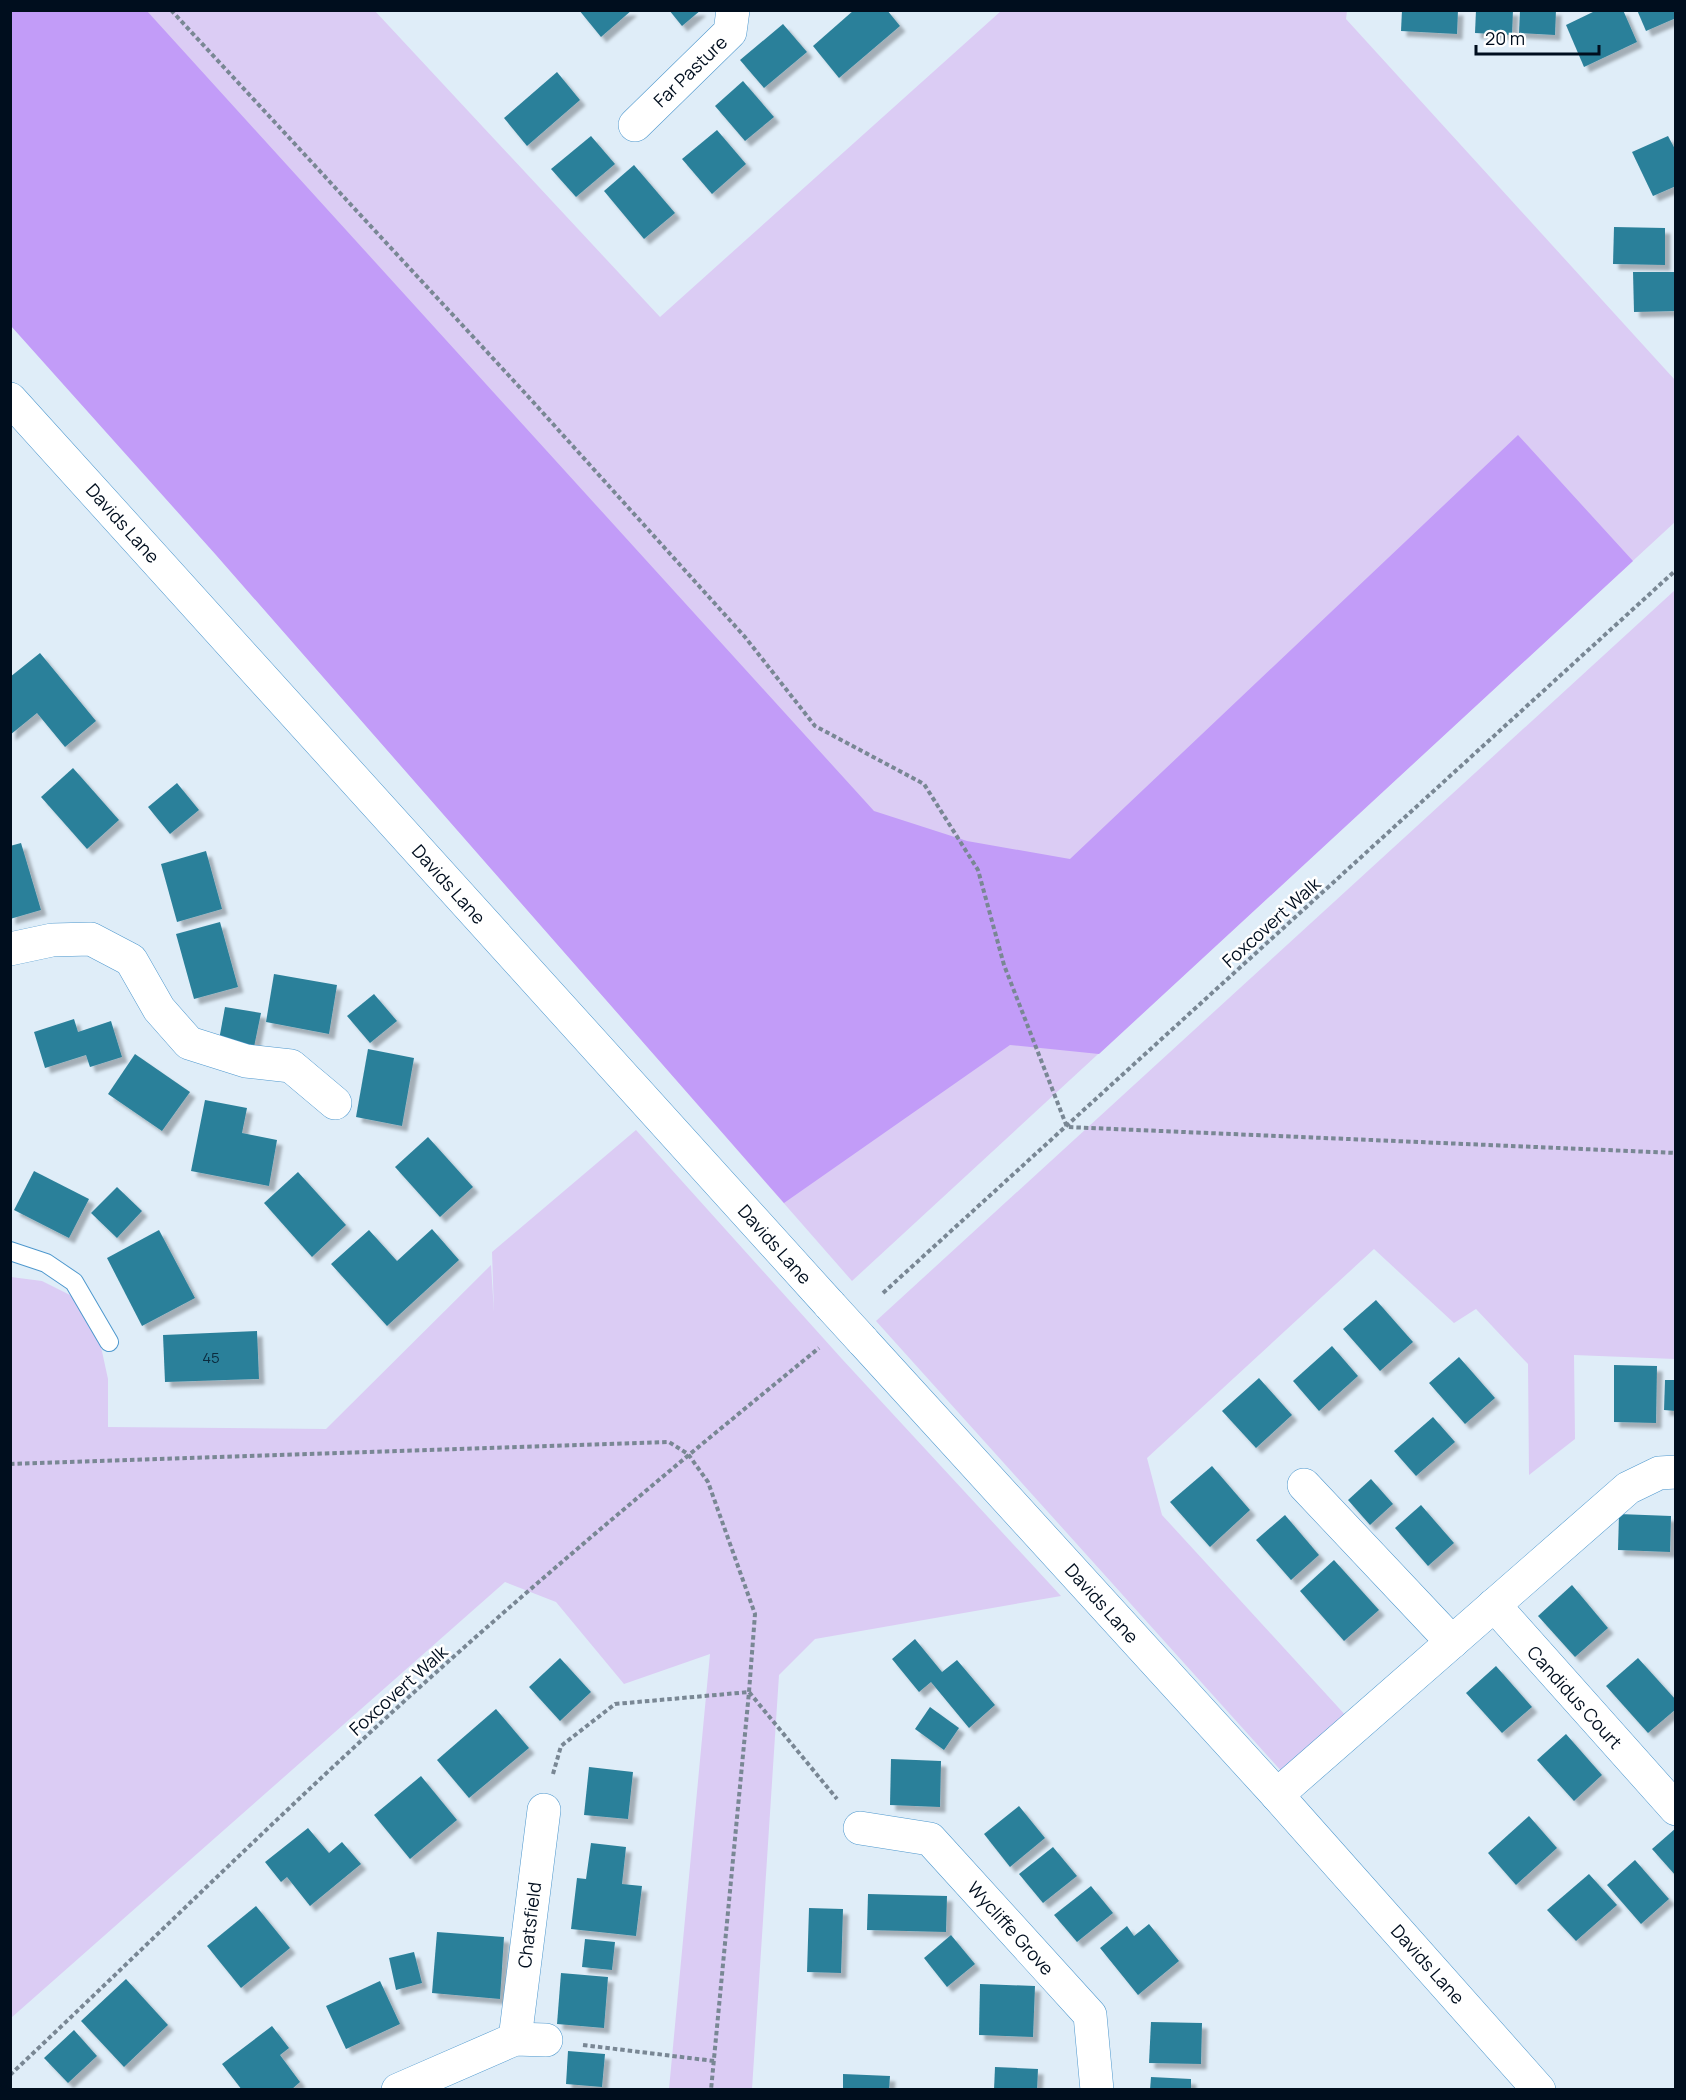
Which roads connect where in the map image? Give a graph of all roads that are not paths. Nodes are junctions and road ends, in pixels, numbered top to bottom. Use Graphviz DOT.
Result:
graph roads {
  1 [pos="733,10"];
  2 [pos="635,125"];
  3 [pos="10,399"];
  4 [pos="10,949"];
  5 [pos="335,1102"];
  6 [pos="10,1251"];
  7 [pos="109,1342"];
  8 [pos="1676,1472"];
  9 [pos="1304,1485"];
  10 [pos="1494,1605"];
  11 [pos="1452,1642"];
  12 [pos="1669,1790"];
  13 [pos="1277,1795"];
  14 [pos="544,1810"];
  15 [pos="860,1828"];
  16 [pos="398,2090"];
  17 [pos="1097,2090"];
  18 [pos="1539,2090"];
  1 -- 2 [label="street, Far Pasture"];
  3 -- 13 [label="street, Davids Lane, bridge"];
  4 -- 5 [label="street"];
  6 -- 7 [label="lane"];
  8 -- 10 [label="street"];
  9 -- 11 [label="street"];
  10 -- 11 [label="street"];
  10 -- 12 [label="street, Candidus Court"];
  11 -- 13 [label="street"];
  13 -- 18 [label="street, Davids Lane"];
  14 -- 16 [label="street, Chatsfield"];
  15 -- 17 [label="street, Wycliffe Grove"];
}
